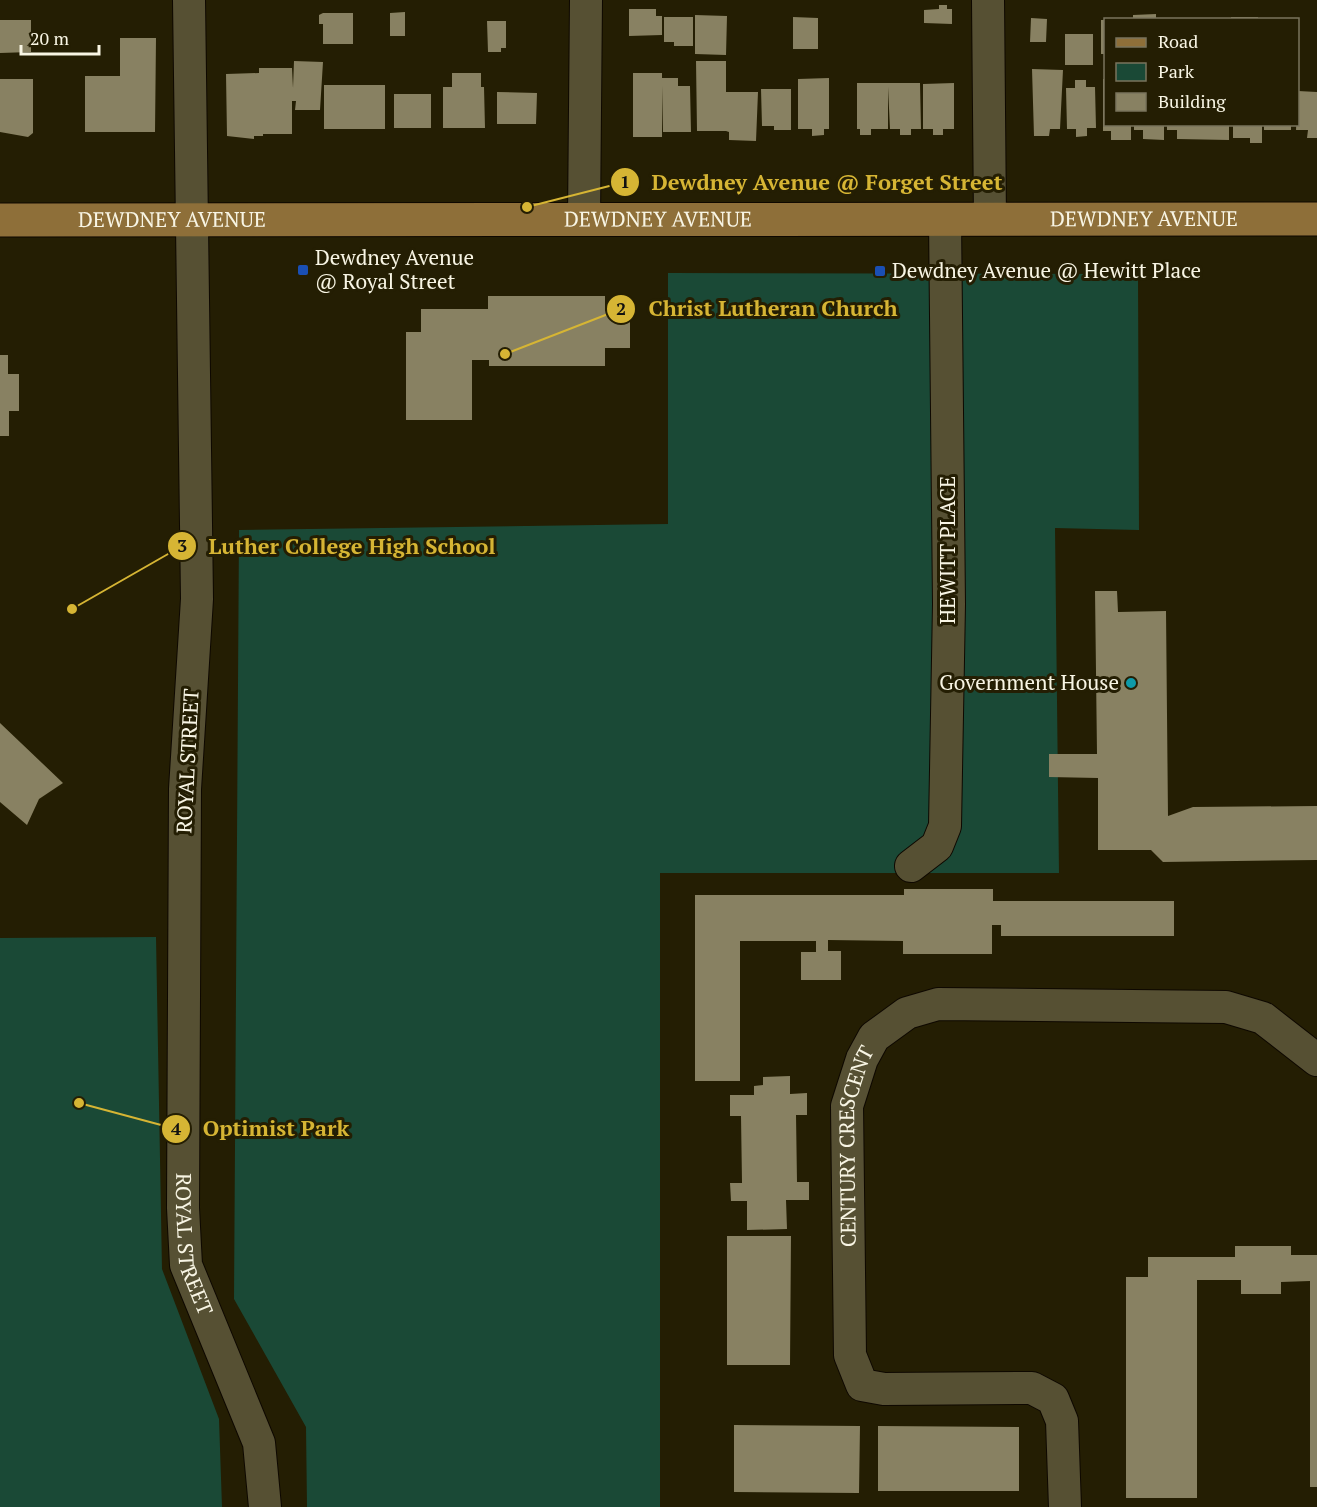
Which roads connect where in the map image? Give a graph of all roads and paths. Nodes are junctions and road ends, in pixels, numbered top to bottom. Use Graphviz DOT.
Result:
graph roads {
  1 [pos="189,0"];
  2 [pos="586,0"];
  3 [pos="988,0"];
  4 [pos="584,219"];
  5 [pos="945,219"];
  6 [pos="990,219"];
  7 [pos="1317,219"];
  8 [pos="0,220"];
  9 [pos="192,220"];
  10 [pos="911,866"];
  11 [pos="1317,1060"];
  12 [pos="265,1507"];
  13 [pos="1065,1507"];
  1 -- 9 [label="street, ROYAL STREET"];
  2 -- 4 [label="street"];
  3 -- 6 [label="street"];
  4 -- 5 [label="main road, DEWDNEY AVENUE"];
  4 -- 9 [label="main road, DEWDNEY AVENUE"];
  5 -- 6 [label="main road, DEWDNEY AVENUE"];
  5 -- 10 [label="street, HEWITT PLACE"];
  6 -- 7 [label="main road, DEWDNEY AVENUE"];
  8 -- 9 [label="main road, DEWDNEY AVENUE"];
  9 -- 12 [label="street, ROYAL STREET"];
  11 -- 13 [label="street, CENTURY CRESCENT"];
}
